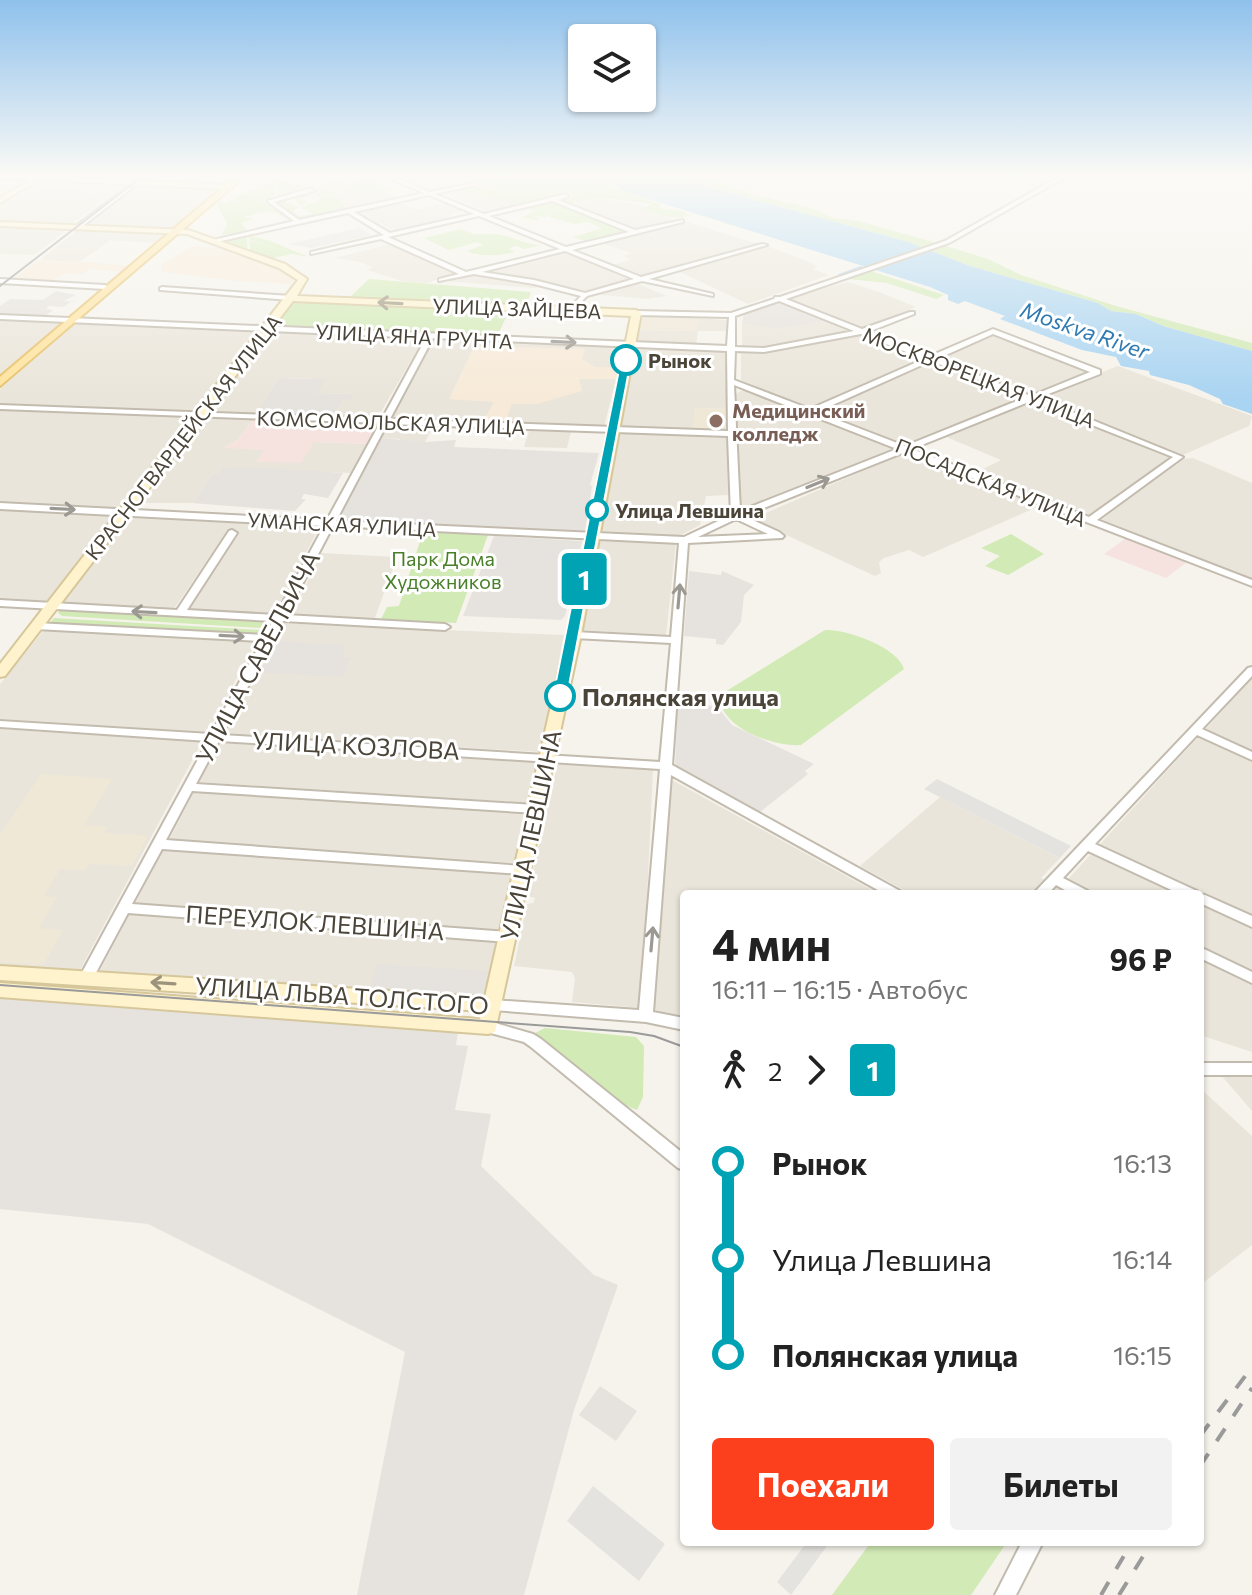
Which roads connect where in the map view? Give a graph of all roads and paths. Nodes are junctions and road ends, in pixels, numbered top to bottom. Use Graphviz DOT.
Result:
graph roads {
  1 [pos="156,249"];
  2 [pos="235,249"];
  3 [pos="329,249"];
  4 [pos="411,249"];
  5 [pos="564,249"];
  6 [pos="567,249"];
  7 [pos="748,249"];
  8 [pos="926,249"];
  9 [pos="313,253"];
  10 [pos="474,272"];
  11 [pos="465,274"];
  12 [pos="641,279"];
  13 [pos="441,280"];
  14 [pos="0,281"];
  15 [pos="9,281"];
  16 [pos="105,287"];
  17 [pos="0,289"];
  18 [pos="162,289"];
  19 [pos="581,294"];
  20 [pos="711,295"];
  21 [pos="291,298"];
  22 [pos="777,298"];
  23 [pos="571,310"];
  24 [pos="636,313"];
  25 [pos="912,313"];
  26 [pos="732,315"];
  27 [pos="0,317"];
  28 [pos="74,320"];
  29 [pos="267,329"];
  30 [pos="863,331"];
  31 [pos="430,337"];
  32 [pos="630,345"];
  33 [pos="733,348"];
  34 [pos="929,359"];
  35 [pos="730,381"];
  36 [pos="0,383"];
  37 [pos="1033,398"];
  38 [pos="0,407"];
  39 [pos="811,412"];
  40 [pos="201,415"];
  41 [pos="384,422"];
  42 [pos="611,430"];
  43 [pos="733,434"];
  44 [pos="905,448"];
  45 [pos="0,506"];
  46 [pos="125,512"];
  47 [pos="736,516"];
  48 [pos="1089,521"];
  49 [pos="329,524"];
  50 [pos="232,533"];
  51 [pos="592,537"];
  52 [pos="684,540"];
  53 [pos="1252,583"];
  54 [pos="0,603"];
  55 [pos="52,606"];
  56 [pos="179,614"];
  57 [pos="278,620"];
  58 [pos="36,626"];
  59 [pos="445,627"];
  60 [pos="574,635"];
  61 [pos="268,638"];
  62 [pos="675,640"];
  63 [pos="1252,670"];
  64 [pos="0,673"];
  65 [pos="0,724"];
  66 [pos="1195,730"];
  67 [pos="213,737"];
  68 [pos="547,756"];
  69 [pos="1252,756"];
  70 [pos="664,766"];
  71 [pos="187,787"];
  72 [pos="536,809"];
  73 [pos="157,844"];
  74 [pos="1086,845"];
  75 [pos="522,870"];
  76 [pos="1054,879"];
  77 [pos="888,890"];
  78 [pos="1044,890"];
  79 [pos="1075,890"];
  80 [pos="1183,890"];
  81 [pos="1204,900"];
  82 [pos="123,908"];
  83 [pos="1252,922"];
  84 [pos="508,937"];
  85 [pos="1204,954"];
  86 [pos="0,973"];
  87 [pos="86,978"];
  88 [pos="1252,978"];
  89 [pos="0,990"];
  90 [pos="493,1005"];
  91 [pos="646,1016"];
  92 [pos="680,1023"];
  93 [pos="488,1027"];
  94 [pos="1204,1069"];
  95 [pos="1252,1069"];
  96 [pos="680,1160"];
  97 [pos="1031,1546"];
  98 [pos="1005,1595"];
  1 -- 28 [label="main road"];
  2 -- 21 [label="street, КРАСНОГВАРДЕЙСКАЯ УЛИЦА"];
  3 -- 9 [label="street"];
  4 -- 11 [label="street"];
  5 -- 10 [label="street"];
  6 -- 12 [label="street"];
  7 -- 12 [label="street"];
  8 -- 22 [label="street, УЛИЦА ЗАЙЦЕВА"];
  10 -- 11 [label="street"];
  10 -- 19 [label="street"];
  11 -- 13 [label="street"];
  12 -- 19 [label="street"];
  12 -- 20 [label="street"];
  14 -- 15 [label="street"];
  15 -- 16 [label="street"];
  15 -- 17 [label="street"];
  18 -- 21 [label="street, УЛИЦА ЗАЙЦЕВА"];
  19 -- 23 [label="street"];
  23 -- 21 [label="street, УЛИЦА ЗАЙЦЕВА, one-way"];
  21 -- 29 [label="street, КРАСНОГВАРДЕЙСКАЯ УЛИЦА"];
  22 -- 26 [label="street, УЛИЦА ЗАЙЦЕВА"];
  22 -- 30 [label="street, МОСКВОРЕЦКАЯ УЛИЦА"];
  23 -- 24 [label="street, УЛИЦА ЗАЙЦЕВА"];
  24 -- 26 [label="street, УЛИЦА ЗАЙЦЕВА"];
  24 -- 32 [label="street, УЛИЦА ЛЕВШИНА"];
  25 -- 30 [label="street, УЛИЦА ЯНА ГРУНТА"];
  26 -- 33 [label="street"];
  27 -- 28 [label="street, УЛИЦА ЯНА ГРУНТА"];
  28 -- 29 [label="street, УЛИЦА ЯНА ГРУНТА"];
  28 -- 36 [label="main road"];
  29 -- 31 [label="street, УЛИЦА ЯНА ГРУНТА"];
  29 -- 40 [label="street, КРАСНОГВАРДЕЙСКАЯ УЛИЦА"];
  30 -- 33 [label="street, УЛИЦА ЯНА ГРУНТА"];
  30 -- 34 [label="street, МОСКВОРЕЦКАЯ УЛИЦА"];
  31 -- 32 [label="street, УЛИЦА ЯНА ГРУНТА, one-way"];
  31 -- 41 [label="street, УЛИЦА САВЕЛЬИЧА"];
  32 -- 33 [label="street, УЛИЦА ЯНА ГРУНТА"];
  32 -- 42 [label="street, УЛИЦА ЛЕВШИНА"];
  33 -- 35 [label="street"];
  34 -- 37 [label="street, МОСКВОРЕЦКАЯ УЛИЦА"];
  34 -- 37 [label="street"];
  34 -- 39 [label="street"];
  35 -- 39 [label="street, ПОСАДСКАЯ УЛИЦА"];
  35 -- 43 [label="street"];
  37 -- 44 [label="street"];
  37 -- 48 [label="street, МОСКВОРЕЦКАЯ УЛИЦА"];
  38 -- 40 [label="street, КОМСОМОЛЬСКАЯ УЛИЦА"];
  39 -- 44 [label="street, ПОСАДСКАЯ УЛИЦА"];
  40 -- 41 [label="street, КОМСОМОЛЬСКАЯ УЛИЦА"];
  40 -- 46 [label="street, КРАСНОГВАРДЕЙСКАЯ УЛИЦА"];
  41 -- 42 [label="street, КОМСОМОЛЬСКАЯ УЛИЦА"];
  41 -- 49 [label="street, УЛИЦА САВЕЛЬИЧА"];
  42 -- 43 [label="street, КОМСОМОЛЬСКАЯ УЛИЦА"];
  42 -- 51 [label="street, УЛИЦА ЛЕВШИНА"];
  43 -- 47 [label="street"];
  47 -- 44 [label="street, one-way"];
  44 -- 48 [label="street, ПОСАДСКАЯ УЛИЦА"];
  45 -- 46 [label="street, УМАНСКАЯ УЛИЦА, one-way"];
  46 -- 49 [label="street, УМАНСКАЯ УЛИЦА"];
  46 -- 55 [label="street, КРАСНОГВАРДЕЙСКАЯ УЛИЦА"];
  47 -- 52 [label="street"];
  47 -- 52 [label="street, УМАНСКАЯ УЛИЦА"];
  48 -- 53 [label="street, ПОСАДСКАЯ УЛИЦА"];
  49 -- 51 [label="street, УМАНСКАЯ УЛИЦА"];
  49 -- 57 [label="street, УЛИЦА САВЕЛЬИЧА"];
  50 -- 56 [label="street"];
  51 -- 52 [label="street, УМАНСКАЯ УЛИЦА"];
  51 -- 60 [label="street, УЛИЦА ЛЕВШИНА"];
  62 -- 52 [label="street, one-way"];
  54 -- 55 [label="street"];
  56 -- 55 [label="street, one-way"];
  55 -- 58 [label="street, КРАСНОГВАРДЕЙСКАЯ УЛИЦА"];
  56 -- 57 [label="street"];
  57 -- 59 [label="street"];
  57 -- 61 [label="street, УЛИЦА САВЕЛЬИЧА"];
  58 -- 61 [label="street, one-way"];
  58 -- 64 [label="street, КРАСНОГВАРДЕЙСКАЯ УЛИЦА"];
  60 -- 62 [label="street"];
  60 -- 68 [label="street, УЛИЦА ЛЕВШИНА"];
  61 -- 67 [label="street, УЛИЦА САВЕЛЬИЧА"];
  62 -- 70 [label="street"];
  63 -- 66 [label="street"];
  65 -- 67 [label="street, УЛИЦА КОЗЛОВА"];
  66 -- 69 [label="street"];
  66 -- 74 [label="street"];
  67 -- 68 [label="street, УЛИЦА КОЗЛОВА"];
  67 -- 71 [label="street, УЛИЦА САВЕЛЬИЧА"];
  68 -- 70 [label="street, УЛИЦА КОЗЛОВА"];
  68 -- 72 [label="street, УЛИЦА ЛЕВШИНА"];
  70 -- 77 [label="street"];
  91 -- 70 [label="street, one-way"];
  71 -- 72 [label="street"];
  71 -- 73 [label="street, УЛИЦА САВЕЛЬИЧА"];
  72 -- 75 [label="street, УЛИЦА ЛЕВШИНА"];
  73 -- 75 [label="street"];
  73 -- 82 [label="street, УЛИЦА САВЕЛЬИЧА"];
  74 -- 76 [label="street"];
  74 -- 80 [label="street"];
  75 -- 84 [label="street, УЛИЦА ЛЕВШИНА"];
  76 -- 78 [label="street"];
  76 -- 79 [label="street"];
  81 -- 83 [label="street"];
  82 -- 84 [label="street, ПЕРЕУЛОК ЛЕВШИНА"];
  82 -- 87 [label="street, УЛИЦА САВЕЛЬИЧА"];
  84 -- 90 [label="street, УЛИЦА ЛЕВШИНА"];
  85 -- 88 [label="street"];
  86 -- 87 [label="street, УЛИЦА ЛЬВА ТОЛСТОГО"];
  90 -- 87 [label="street, УЛИЦА ЛЬВА ТОЛСТОГО, one-way"];
  89 -- 93 [label="street, УЛИЦА ЛЬВА ТОЛСТОГО"];
  90 -- 91 [label="street, УЛИЦА ЛЬВА ТОЛСТОГО"];
  90 -- 93 [label="street, УЛИЦА ЛЕВШИНА"];
  91 -- 92 [label="street, УЛИЦА ЛЬВА ТОЛСТОГО"];
  93 -- 96 [label="street"];
  94 -- 95 [label="street"];
  97 -- 98 [label="street"];
}
